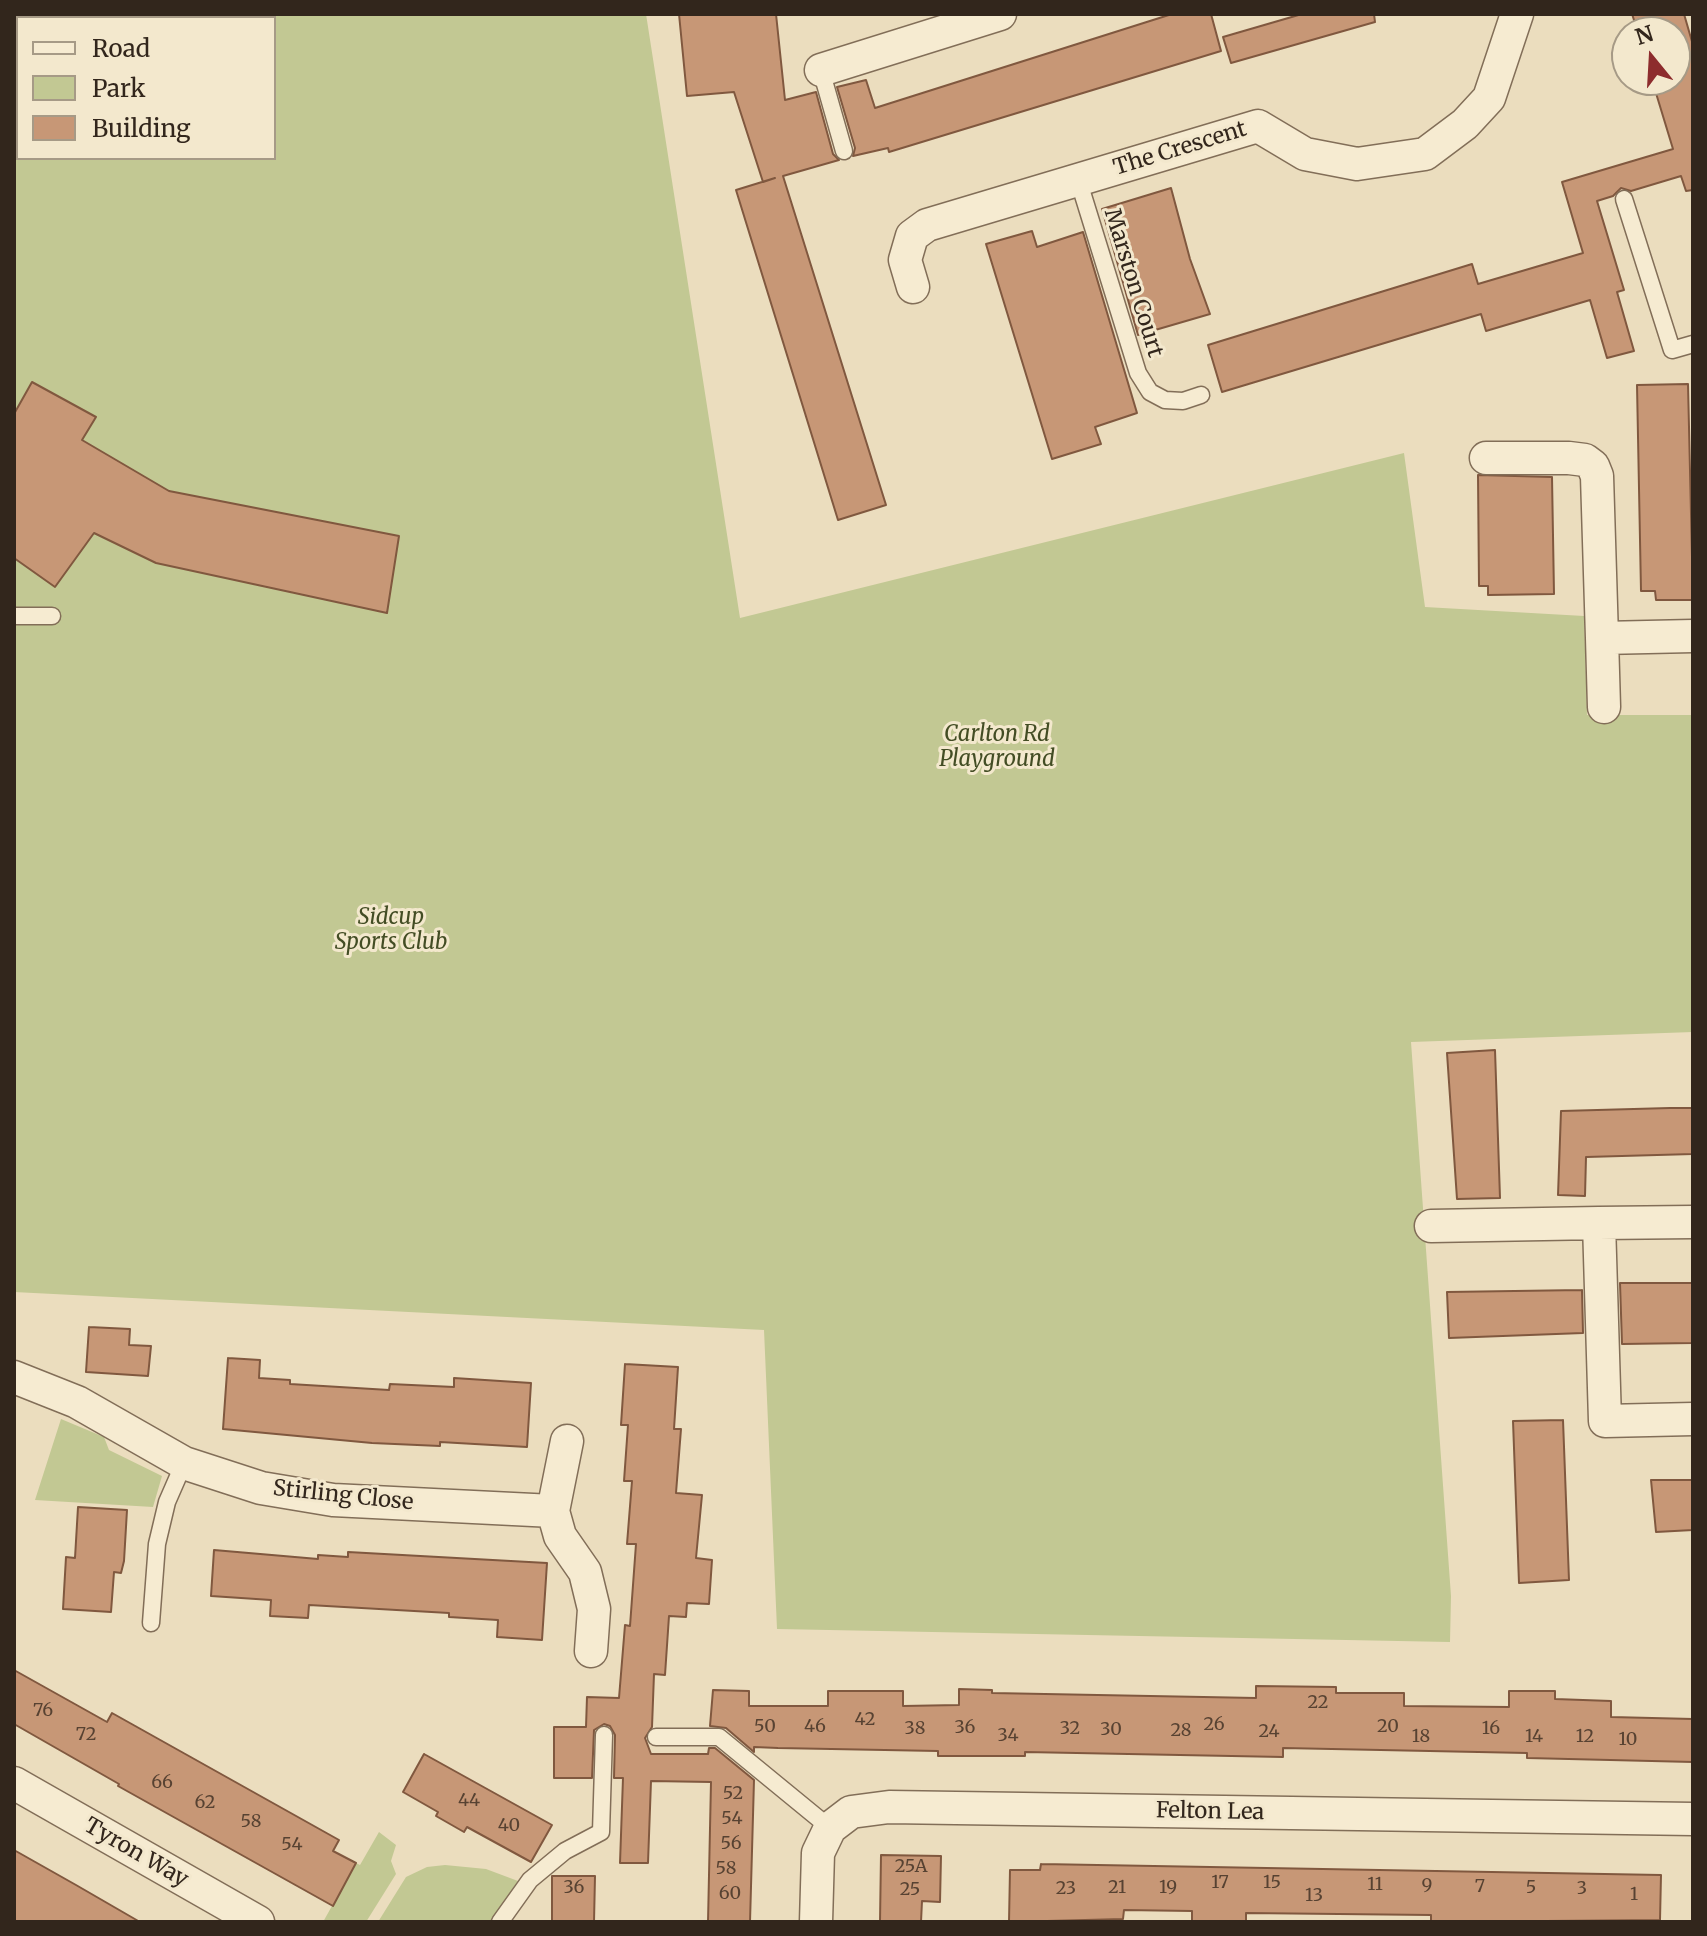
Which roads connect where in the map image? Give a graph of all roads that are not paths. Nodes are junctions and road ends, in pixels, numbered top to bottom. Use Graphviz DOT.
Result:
graph roads {
  1 [pos="1000,14"];
  2 [pos="1517,14"];
  3 [pos="821,70"];
  4 [pos="844,151"];
  5 [pos="1078,179"];
  6 [pos="1624,199"];
  7 [pos="913,287"];
  8 [pos="1693,344"];
  9 [pos="1201,395"];
  10 [pos="1486,458"];
  11 [pos="14,616"];
  12 [pos="52,616"];
  13 [pos="1693,636"];
  14 [pos="1602,638"];
  15 [pos="1604,707"];
  16 [pos="1693,1222"];
  17 [pos="1599,1223"];
  18 [pos="1431,1226"];
  19 [pos="14,1377"];
  20 [pos="1693,1419"];
  21 [pos="567,1441"];
  22 [pos="184,1463"];
  23 [pos="553,1511"];
  24 [pos="151,1623"];
  25 [pos="591,1651"];
  26 [pos="604,1735"];
  27 [pos="656,1737"];
  28 [pos="14,1783"];
  29 [pos="1693,1819"];
  30 [pos="830,1828"];
  31 [pos="258,1922"];
  32 [pos="500,1922"];
  33 [pos="816,1922"];
  1 -- 3 [label="street"];
  2 -- 5 [label="street, The Crescent"];
  3 -- 4 [label="lane"];
  5 -- 7 [label="street, The Crescent"];
  5 -- 9 [label="lane, Marston Court"];
  6 -- 8 [label="lane"];
  10 -- 14 [label="street"];
  11 -- 12 [label="lane"];
  13 -- 14 [label="street"];
  14 -- 15 [label="street"];
  16 -- 17 [label="street"];
  17 -- 18 [label="street"];
  17 -- 20 [label="street"];
  19 -- 22 [label="street, Stirling Close"];
  21 -- 23 [label="street"];
  22 -- 23 [label="street, Stirling Close"];
  22 -- 24 [label="lane"];
  23 -- 25 [label="street"];
  26 -- 32 [label="lane"];
  27 -- 30 [label="lane"];
  28 -- 31 [label="street, Tyron Way"];
  29 -- 30 [label="street, Felton Lea"];
  30 -- 33 [label="street"];
}
